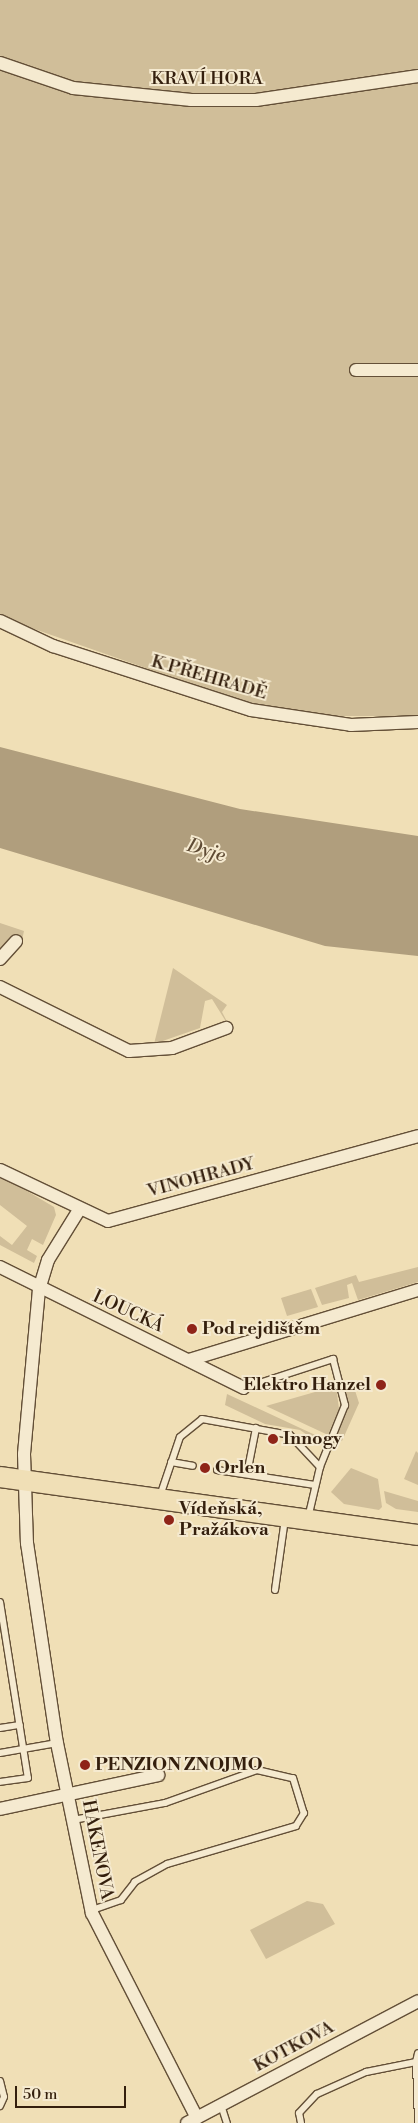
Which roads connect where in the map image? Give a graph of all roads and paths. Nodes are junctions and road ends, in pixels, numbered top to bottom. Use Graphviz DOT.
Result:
graph roads {
  1 [pos="0,63"];
  2 [pos="418,76"];
  3 [pos="356,370"];
  4 [pos="418,370"];
  5 [pos="0,620"];
  6 [pos="418,722"];
  7 [pos="16,941"];
  8 [pos="0,959"];
  9 [pos="0,987"];
  10 [pos="226,1028"];
  11 [pos="418,1136"];
  12 [pos="0,1170"];
  13 [pos="79,1210"];
  14 [pos="0,1268"];
  15 [pos="39,1289"];
  16 [pos="418,1290"];
  17 [pos="189,1360"];
  18 [pos="244,1388"];
  19 [pos="256,1428"];
  20 [pos="171,1462"];
  21 [pos="193,1466"];
  22 [pos="320,1467"];
  23 [pos="217,1470"];
  24 [pos="247,1474"];
  25 [pos="0,1477"];
  26 [pos="24,1477"];
  27 [pos="315,1485"];
  28 [pos="160,1496"];
  29 [pos="286,1515"];
  30 [pos="308,1519"];
  31 [pos="418,1535"];
  32 [pos="275,1590"];
  33 [pos="0,1602"];
  34 [pos="20,1725"];
  35 [pos="0,1728"];
  36 [pos="57,1743"];
  37 [pos="24,1749"];
  38 [pos="0,1753"];
  39 [pos="158,1775"];
  40 [pos="0,1782"];
  41 [pos="68,1796"];
  42 [pos="0,1809"];
  43 [pos="73,1820"];
  44 [pos="92,1910"];
  45 [pos="418,2001"];
  46 [pos="418,2053"];
  47 [pos="416,2062"];
  48 [pos="0,2081"];
  49 [pos="221,2105"];
  50 [pos="0,2106"];
  51 [pos="192,2120"];
  52 [pos="226,2123"];
  53 [pos="300,2123"];
  54 [pos="418,2123"];
  1 -- 2 [label="street, KRAVÍ HORA"];
  3 -- 4 [label="street"];
  5 -- 6 [label="street, K PŘEHRADĚ"];
  7 -- 8 [label="street"];
  9 -- 10 [label="street"];
  11 -- 13 [label="street, VINOHRADY"];
  12 -- 13 [label="street, VINOHRADY"];
  13 -- 15 [label="street, HAKENOVA"];
  14 -- 15 [label="street, LOUCKÁ"];
  15 -- 17 [label="street, LOUCKÁ"];
  15 -- 26 [label="street, HAKENOVA"];
  16 -- 17 [label="street"];
  17 -- 18 [label="street, LOUCKÁ"];
  18 -- 22 [label="lane, LOUCKÁ"];
  19 -- 20 [label="lane"];
  19 -- 22 [label="lane"];
  19 -- 24 [label="lane"];
  20 -- 21 [label="lane"];
  20 -- 28 [label="lane"];
  22 -- 27 [label="lane, LOUCKÁ"];
  23 -- 24 [label="lane"];
  24 -- 27 [label="lane"];
  25 -- 26 [label="main road"];
  26 -- 28 [label="main road"];
  26 -- 36 [label="street, HAKENOVA"];
  27 -- 30 [label="lane, LOUCKÁ"];
  28 -- 29 [label="main road"];
  29 -- 30 [label="main road"];
  29 -- 32 [label="lane"];
  30 -- 31 [label="main road"];
  33 -- 34 [label="lane"];
  34 -- 35 [label="lane"];
  34 -- 37 [label="lane"];
  36 -- 37 [label="lane"];
  36 -- 41 [label="street, HAKENOVA"];
  37 -- 38 [label="lane"];
  37 -- 40 [label="lane"];
  39 -- 41 [label="street"];
  41 -- 42 [label="street"];
  41 -- 43 [label="street, HAKENOVA"];
  43 -- 44 [label="street, HAKENOVA"];
  43 -- 44 [label="lane"];
  44 -- 51 [label="street, HAKENOVA"];
  45 -- 49 [label="street, KOTKOVA"];
  46 -- 47 [label="lane"];
  47 -- 53 [label="lane"];
  47 -- 54 [label="lane"];
  48 -- 50 [label="lane"];
  49 -- 51 [label="street, KOTKOVA"];
  49 -- 52 [label="lane"];
}
